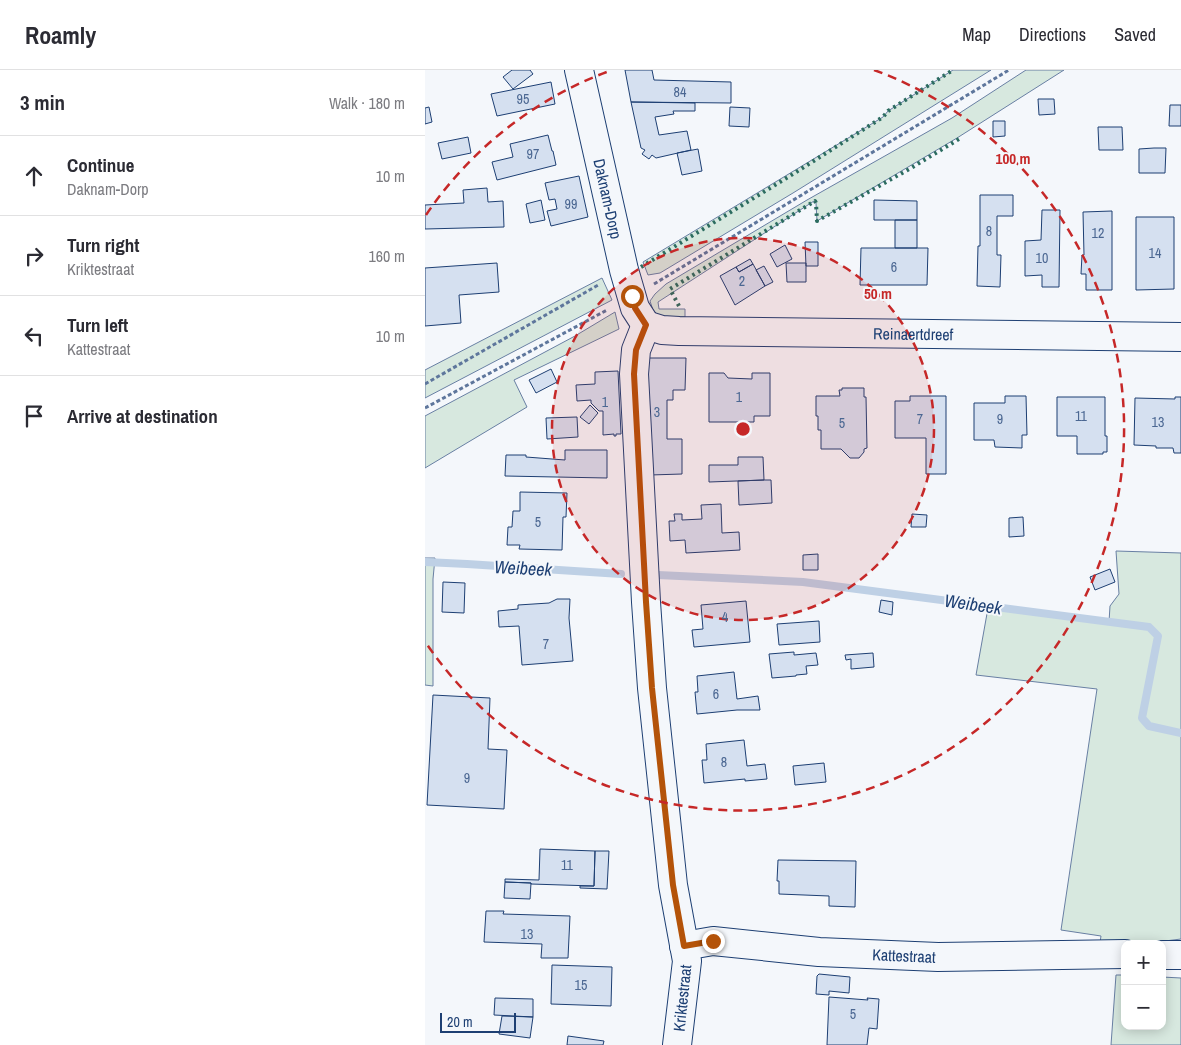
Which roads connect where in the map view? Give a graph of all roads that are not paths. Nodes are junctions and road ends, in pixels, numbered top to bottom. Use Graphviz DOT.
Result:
graph roads {
  1 [pos="579,70"];
  2 [pos="646,325"];
  3 [pos="1181,337"];
  4 [pos="684,946"];
  5 [pos="1121,954"];
  6 [pos="1166,954"];
  7 [pos="1181,955"];
  8 [pos="677,1045"];
  1 -- 2 [label="street, Daknam-Dorp"];
  2 -- 3 [label="street, Reinaertdreef"];
  2 -- 4 [label="street, Kriktestraat"];
  4 -- 5 [label="street, Kattestraat"];
  4 -- 8 [label="street, Kriktestraat"];
  6 -- 7 [label="street"];
}
